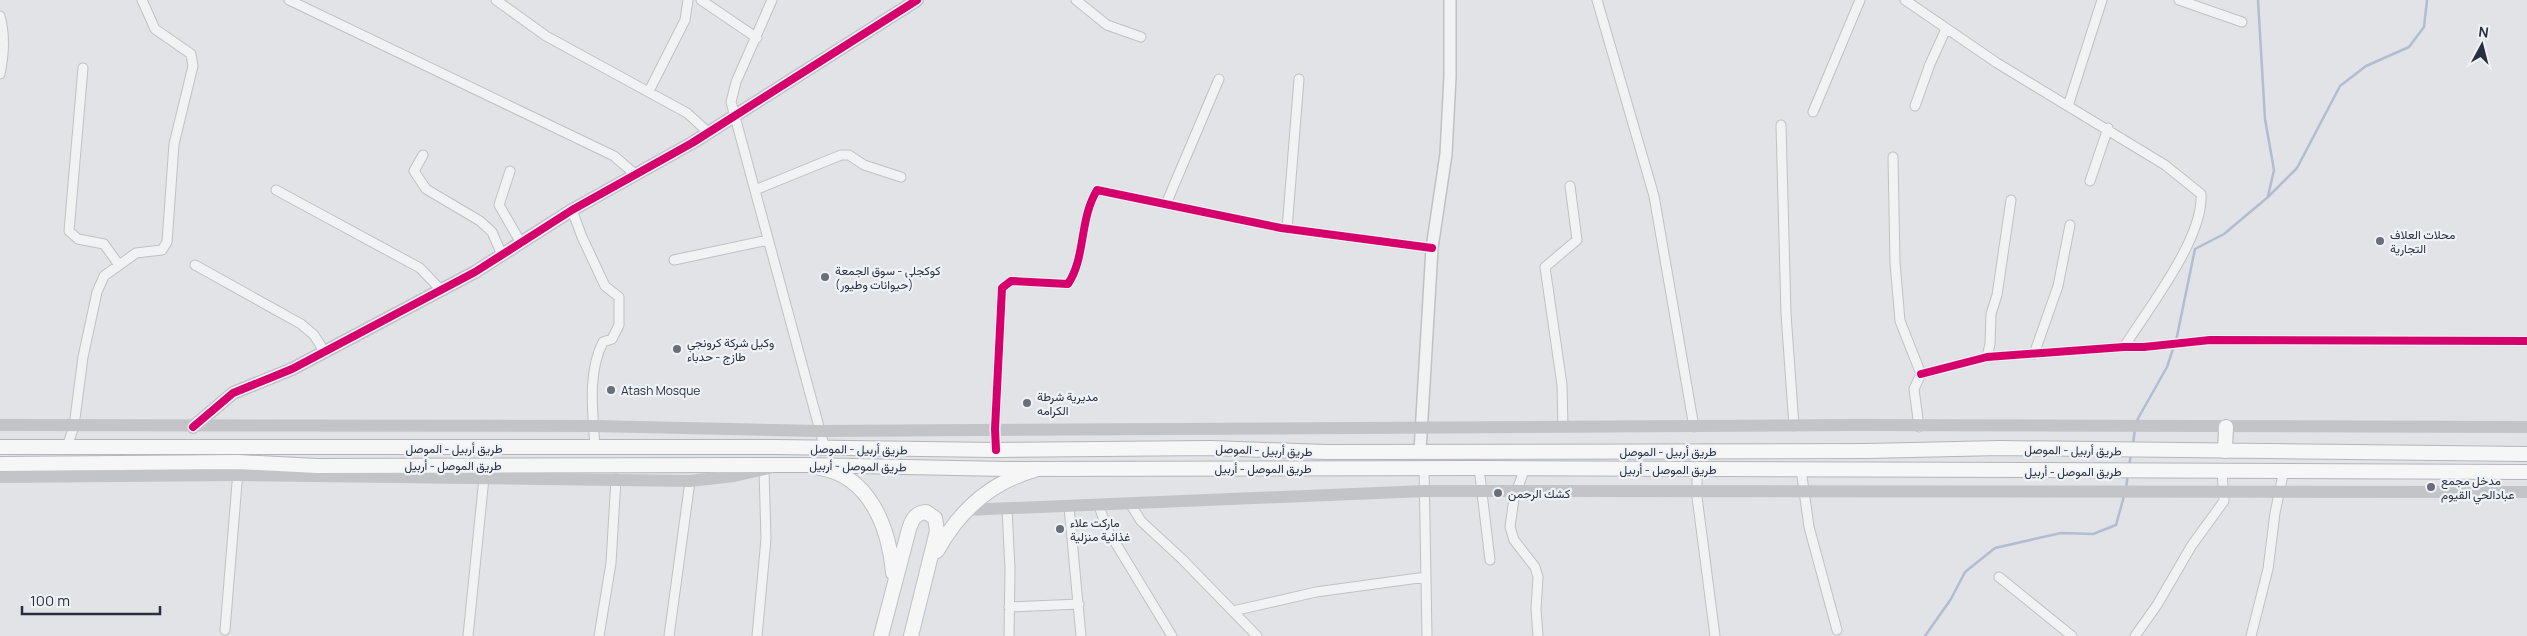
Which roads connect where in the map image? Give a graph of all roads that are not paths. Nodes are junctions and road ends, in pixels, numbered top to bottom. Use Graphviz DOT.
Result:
graph roads {
  1 [pos="142,0"];
  2 [pos="289,0"];
  3 [pos="496,0"];
  4 [pos="688,0"];
  5 [pos="701,0"];
  6 [pos="772,0"];
  7 [pos="1076,0"];
  8 [pos="1450,0"];
  9 [pos="1597,0"];
  10 [pos="1860,0"];
  11 [pos="1905,0"];
  12 [pos="2102,0"];
  13 [pos="2179,0"];
  14 [pos="912,1"];
  15 [pos="0,16"];
  16 [pos="2242,22"];
  17 [pos="1946,29"];
  18 [pos="1141,37"];
  19 [pos="757,38"];
  20 [pos="83,68"];
  21 [pos="0,74"];
  22 [pos="1219,79"];
  23 [pos="1299,79"];
  24 [pos="649,90"];
  25 [pos="1915,106"];
  26 [pos="2068,106"];
  27 [pos="1813,112"];
  28 [pos="734,116"];
  29 [pos="1781,125"];
  30 [pos="2108,128"];
  31 [pos="708,132"];
  32 [pos="423,156"];
  33 [pos="1893,157"];
  34 [pos="510,172"];
  35 [pos="636,175"];
  36 [pos="901,177"];
  37 [pos="2090,181"];
  38 [pos="1570,186"];
  39 [pos="276,190"];
  40 [pos="755,190"];
  41 [pos="2011,200"];
  42 [pos="1166,204"];
  43 [pos="572,210"];
  44 [pos="2070,225"];
  45 [pos="1287,229"];
  46 [pos="768,240"];
  47 [pos="521,243"];
  48 [pos="1432,248"];
  49 [pos="502,255"];
  50 [pos="674,260"];
  51 [pos="119,265"];
  52 [pos="195,265"];
  53 [pos="441,290"];
  54 [pos="2527,341"];
  55 [pos="2124,347"];
  56 [pos="324,351"];
  57 [pos="2034,354"];
  58 [pos="1987,357"];
  59 [pos="1921,374"];
  60 [pos="0,425"];
  61 [pos="74,426"];
  62 [pos="594,426"];
  63 [pos="1794,426"];
  64 [pos="193,427"];
  65 [pos="1563,427"];
  66 [pos="1694,427"];
  67 [pos="1919,427"];
  68 [pos="2226,427"];
  69 [pos="2527,427"];
  70 [pos="1420,428"];
  71 [pos="995,429"];
  72 [pos="819,431"];
  73 [pos="0,447"];
  74 [pos="67,447"];
  75 [pos="315,447"];
  76 [pos="595,448"];
  77 [pos="825,449"];
  78 [pos="996,450"];
  79 [pos="1420,451"];
  80 [pos="2225,451"];
  81 [pos="2527,454"];
  82 [pos="0,464"];
  83 [pos="781,465"];
  84 [pos="805,465"];
  85 [pos="318,466"];
  86 [pos="1057,467"];
  87 [pos="1424,468"];
  88 [pos="1479,468"];
  89 [pos="1525,468"];
  90 [pos="238,469"];
  91 [pos="1801,469"];
  92 [pos="764,470"];
  93 [pos="1698,470"];
  94 [pos="2222,470"];
  95 [pos="2284,470"];
  96 [pos="2527,472"];
  97 [pos="0,477"];
  98 [pos="484,478"];
  99 [pos="616,478"];
  100 [pos="690,481"];
  101 [pos="1425,491"];
  102 [pos="1482,491"];
  103 [pos="1516,491"];
  104 [pos="1697,492"];
  105 [pos="1804,492"];
  106 [pos="2224,492"];
  107 [pos="2279,492"];
  108 [pos="2527,492"];
  109 [pos="1132,504"];
  110 [pos="1098,506"];
  111 [pos="1069,507"];
  112 [pos="1007,509"];
  113 [pos="965,510"];
  114 [pos="1490,560"];
  115 [pos="929,570"];
  116 [pos="1426,577"];
  117 [pos="1999,577"];
  118 [pos="892,588"];
  119 [pos="1079,604"];
  120 [pos="1009,606"];
  121 [pos="1233,611"];
  122 [pos="225,630"];
  123 [pos="1837,630"];
  124 [pos="468,636"];
  125 [pos="599,636"];
  126 [pos="669,636"];
  127 [pos="757,636"];
  128 [pos="881,636"];
  129 [pos="911,636"];
  130 [pos="1009,636"];
  131 [pos="1082,636"];
  132 [pos="1172,636"];
  133 [pos="1257,636"];
  134 [pos="1427,636"];
  135 [pos="1538,636"];
  136 [pos="1715,636"];
  137 [pos="2072,636"];
  138 [pos="2135,636"];
  139 [pos="2251,636"];
  1 -- 51 [label="street"];
  2 -- 35 [label="street"];
  3 -- 24 [label="street"];
  4 -- 24 [label="street"];
  5 -- 19 [label="street"];
  6 -- 19 [label="street"];
  7 -- 18 [label="street"];
  8 -- 48 [label="street"];
  9 -- 66 [label="street"];
  10 -- 27 [label="street"];
  11 -- 17 [label="street"];
  12 -- 26 [label="street"];
  13 -- 16 [label="street"];
  14 -- 28 [label="street"];
  15 -- 21 [label="street"];
  17 -- 25 [label="street"];
  17 -- 26 [label="street"];
  19 -- 28 [label="street"];
  20 -- 51 [label="street"];
  22 -- 42 [label="street"];
  23 -- 45 [label="street"];
  24 -- 31 [label="street"];
  26 -- 30 [label="street"];
  28 -- 31 [label="street"];
  28 -- 40 [label="street"];
  29 -- 63 [label="street"];
  30 -- 37 [label="street"];
  30 -- 55 [label="street"];
  31 -- 35 [label="street"];
  32 -- 49 [label="street"];
  33 -- 59 [label="street"];
  34 -- 47 [label="street"];
  35 -- 43 [label="street"];
  36 -- 40 [label="street"];
  38 -- 65 [label="street"];
  39 -- 53 [label="street"];
  40 -- 46 [label="street"];
  41 -- 58 [label="street"];
  42 -- 45 [label="street"];
  42 -- 71 [label="street"];
  43 -- 47 [label="street"];
  43 -- 62 [label="street"];
  44 -- 57 [label="street"];
  45 -- 48 [label="street"];
  46 -- 50 [label="street"];
  46 -- 72 [label="street"];
  47 -- 49 [label="street"];
  48 -- 70 [label="street"];
  49 -- 53 [label="street"];
  51 -- 61 [label="street"];
  52 -- 56 [label="street"];
  53 -- 56 [label="street"];
  54 -- 55 [label="street"];
  55 -- 57 [label="street"];
  56 -- 64 [label="street"];
  57 -- 58 [label="street"];
  58 -- 59 [label="street"];
  59 -- 67 [label="street"];
  60 -- 61 [label="main road"];
  61 -- 64 [label="main road"];
  61 -- 74 [label="street"];
  62 -- 64 [label="main road"];
  62 -- 72 [label="main road"];
  62 -- 76 [label="street"];
  63 -- 66 [label="main road"];
  63 -- 67 [label="main road"];
  65 -- 66 [label="main road"];
  65 -- 70 [label="main road"];
  67 -- 68 [label="main road"];
  68 -- 69 [label="main road"];
  68 -- 80 [label="main road"];
  70 -- 71 [label="main road"];
  70 -- 79 [label="street"];
  71 -- 72 [label="main road"];
  71 -- 78 [label="street"];
  72 -- 77 [label="street"];
  73 -- 74 [label="main road, طريق أربيل - الموصل"];
  74 -- 75 [label="main road, طريق أربيل - الموصل"];
  75 -- 76 [label="main road, طريق أربيل - الموصل"];
  75 -- 85 [label="main road"];
  76 -- 77 [label="main road, طريق أربيل - الموصل"];
  77 -- 78 [label="main road, طريق أربيل - الموصل"];
  78 -- 79 [label="main road, طريق أربيل - الموصل"];
  79 -- 80 [label="main road, طريق أربيل - الموصل"];
  80 -- 81 [label="main road, طريق أربيل - الموصل"];
  82 -- 90 [label="main road, طريق الموصل - أربيل"];
  83 -- 84 [label="main road, طريق الموصل - أربيل"];
  83 -- 85 [label="main road, طريق الموصل - أربيل"];
  83 -- 92 [label="main road"];
  84 -- 86 [label="main road, طريق الموصل - أربيل"];
  84 -- 118 [label="main road"];
  85 -- 90 [label="main road, طريق الموصل - أربيل"];
  86 -- 87 [label="main road, طريق الموصل - أربيل"];
  86 -- 113 [label="main road"];
  87 -- 88 [label="main road, طريق الموصل - أربيل"];
  87 -- 101 [label="street"];
  88 -- 89 [label="main road, طريق الموصل - أربيل"];
  88 -- 102 [label="street"];
  89 -- 93 [label="main road, طريق الموصل - أربيل"];
  89 -- 103 [label="street"];
  90 -- 97 [label="main road"];
  90 -- 98 [label="main road"];
  90 -- 122 [label="street"];
  91 -- 93 [label="main road, طريق الموصل - أربيل"];
  91 -- 94 [label="main road, طريق الموصل - أربيل"];
  91 -- 105 [label="street"];
  92 -- 100 [label="main road"];
  92 -- 127 [label="street"];
  93 -- 104 [label="street"];
  94 -- 95 [label="main road, طريق الموصل - أربيل"];
  94 -- 106 [label="street"];
  95 -- 96 [label="main road, طريق الموصل - أربيل"];
  95 -- 107 [label="street"];
  98 -- 99 [label="main road"];
  98 -- 124 [label="street"];
  99 -- 100 [label="main road"];
  99 -- 125 [label="street"];
  100 -- 126 [label="street"];
  101 -- 102 [label="main road"];
  101 -- 109 [label="main road"];
  101 -- 116 [label="street"];
  102 -- 103 [label="main road"];
  102 -- 114 [label="street"];
  103 -- 104 [label="main road"];
  103 -- 135 [label="street"];
  104 -- 105 [label="main road"];
  104 -- 136 [label="street"];
  105 -- 106 [label="main road"];
  105 -- 123 [label="street"];
  106 -- 107 [label="main road"];
  106 -- 138 [label="street"];
  107 -- 108 [label="main road"];
  107 -- 139 [label="street"];
  109 -- 110 [label="main road"];
  109 -- 121 [label="street"];
  110 -- 111 [label="main road"];
  110 -- 132 [label="street"];
  111 -- 112 [label="main road"];
  111 -- 119 [label="street"];
  112 -- 113 [label="main road"];
  112 -- 120 [label="street"];
  113 -- 115 [label="main road"];
  115 -- 118 [label="main road"];
  115 -- 129 [label="main road"];
  116 -- 121 [label="street"];
  116 -- 134 [label="street"];
  117 -- 137 [label="street"];
  118 -- 128 [label="main road"];
  119 -- 120 [label="street"];
  119 -- 131 [label="street"];
  120 -- 130 [label="street"];
  121 -- 133 [label="street"];
}
